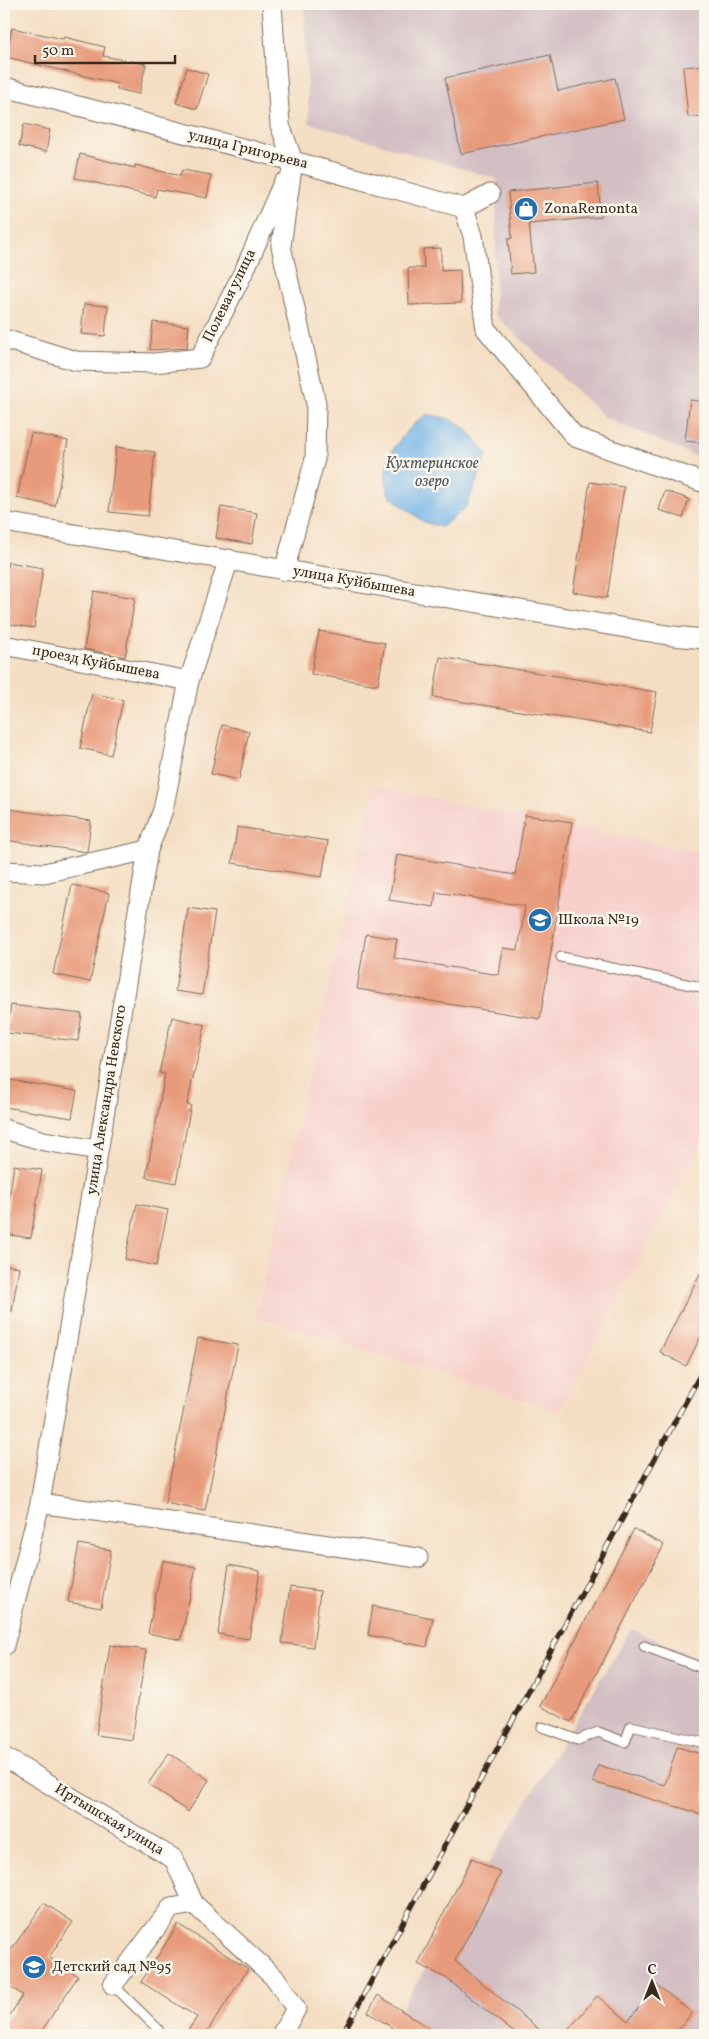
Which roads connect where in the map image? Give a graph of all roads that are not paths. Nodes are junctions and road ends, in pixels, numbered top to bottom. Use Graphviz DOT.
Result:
graph roads {
  1 [pos="272,4"];
  2 [pos="4,88"];
  3 [pos="293,161"];
  4 [pos="490,194"];
  5 [pos="464,208"];
  6 [pos="4,339"];
  7 [pos="705,482"];
  8 [pos="4,522"];
  9 [pos="229,559"];
  10 [pos="284,570"];
  11 [pos="705,638"];
  12 [pos="4,645"];
  13 [pos="189,681"];
  14 [pos="148,850"];
  15 [pos="4,871"];
  16 [pos="561,957"];
  17 [pos="705,988"];
  18 [pos="4,1129"];
  19 [pos="98,1150"];
  20 [pos="40,1503"];
  21 [pos="418,1558"];
  22 [pos="4,1646"];
  23 [pos="644,1646"];
  24 [pos="705,1669"];
  25 [pos="542,1727"];
  26 [pos="705,1743"];
  27 [pos="4,1756"];
  28 [pos="194,1904"];
  29 [pos="113,1985"];
  30 [pos="154,2035"];
  31 [pos="280,2035"];
  1 -- 3 [label="street"];
  2 -- 3 [label="street, улица Григорьева"];
  3 -- 5 [label="street, улица Григорьева"];
  3 -- 6 [label="street, Полевая улица"];
  3 -- 10 [label="street"];
  4 -- 5 [label="street"];
  5 -- 7 [label="street"];
  8 -- 9 [label="street, улица Куйбышева"];
  9 -- 10 [label="street, улица Куйбышева"];
  9 -- 13 [label="street, улица Александра Невского"];
  10 -- 11 [label="street, улица Куйбышева"];
  12 -- 13 [label="street, проезд Куйбышева"];
  13 -- 14 [label="street, улица Александра Невского"];
  14 -- 15 [label="street"];
  14 -- 19 [label="street, улица Александра Невского"];
  16 -- 17 [label="lane"];
  18 -- 19 [label="street"];
  19 -- 20 [label="street, улица Александра Невского"];
  20 -- 21 [label="street"];
  20 -- 22 [label="street, улица Александра Невского"];
  23 -- 24 [label="lane"];
  25 -- 26 [label="lane"];
  27 -- 28 [label="street, Иртышская улица"];
  28 -- 29 [label="street"];
  28 -- 31 [label="street, Иртышская улица"];
  29 -- 30 [label="lane"];
}
